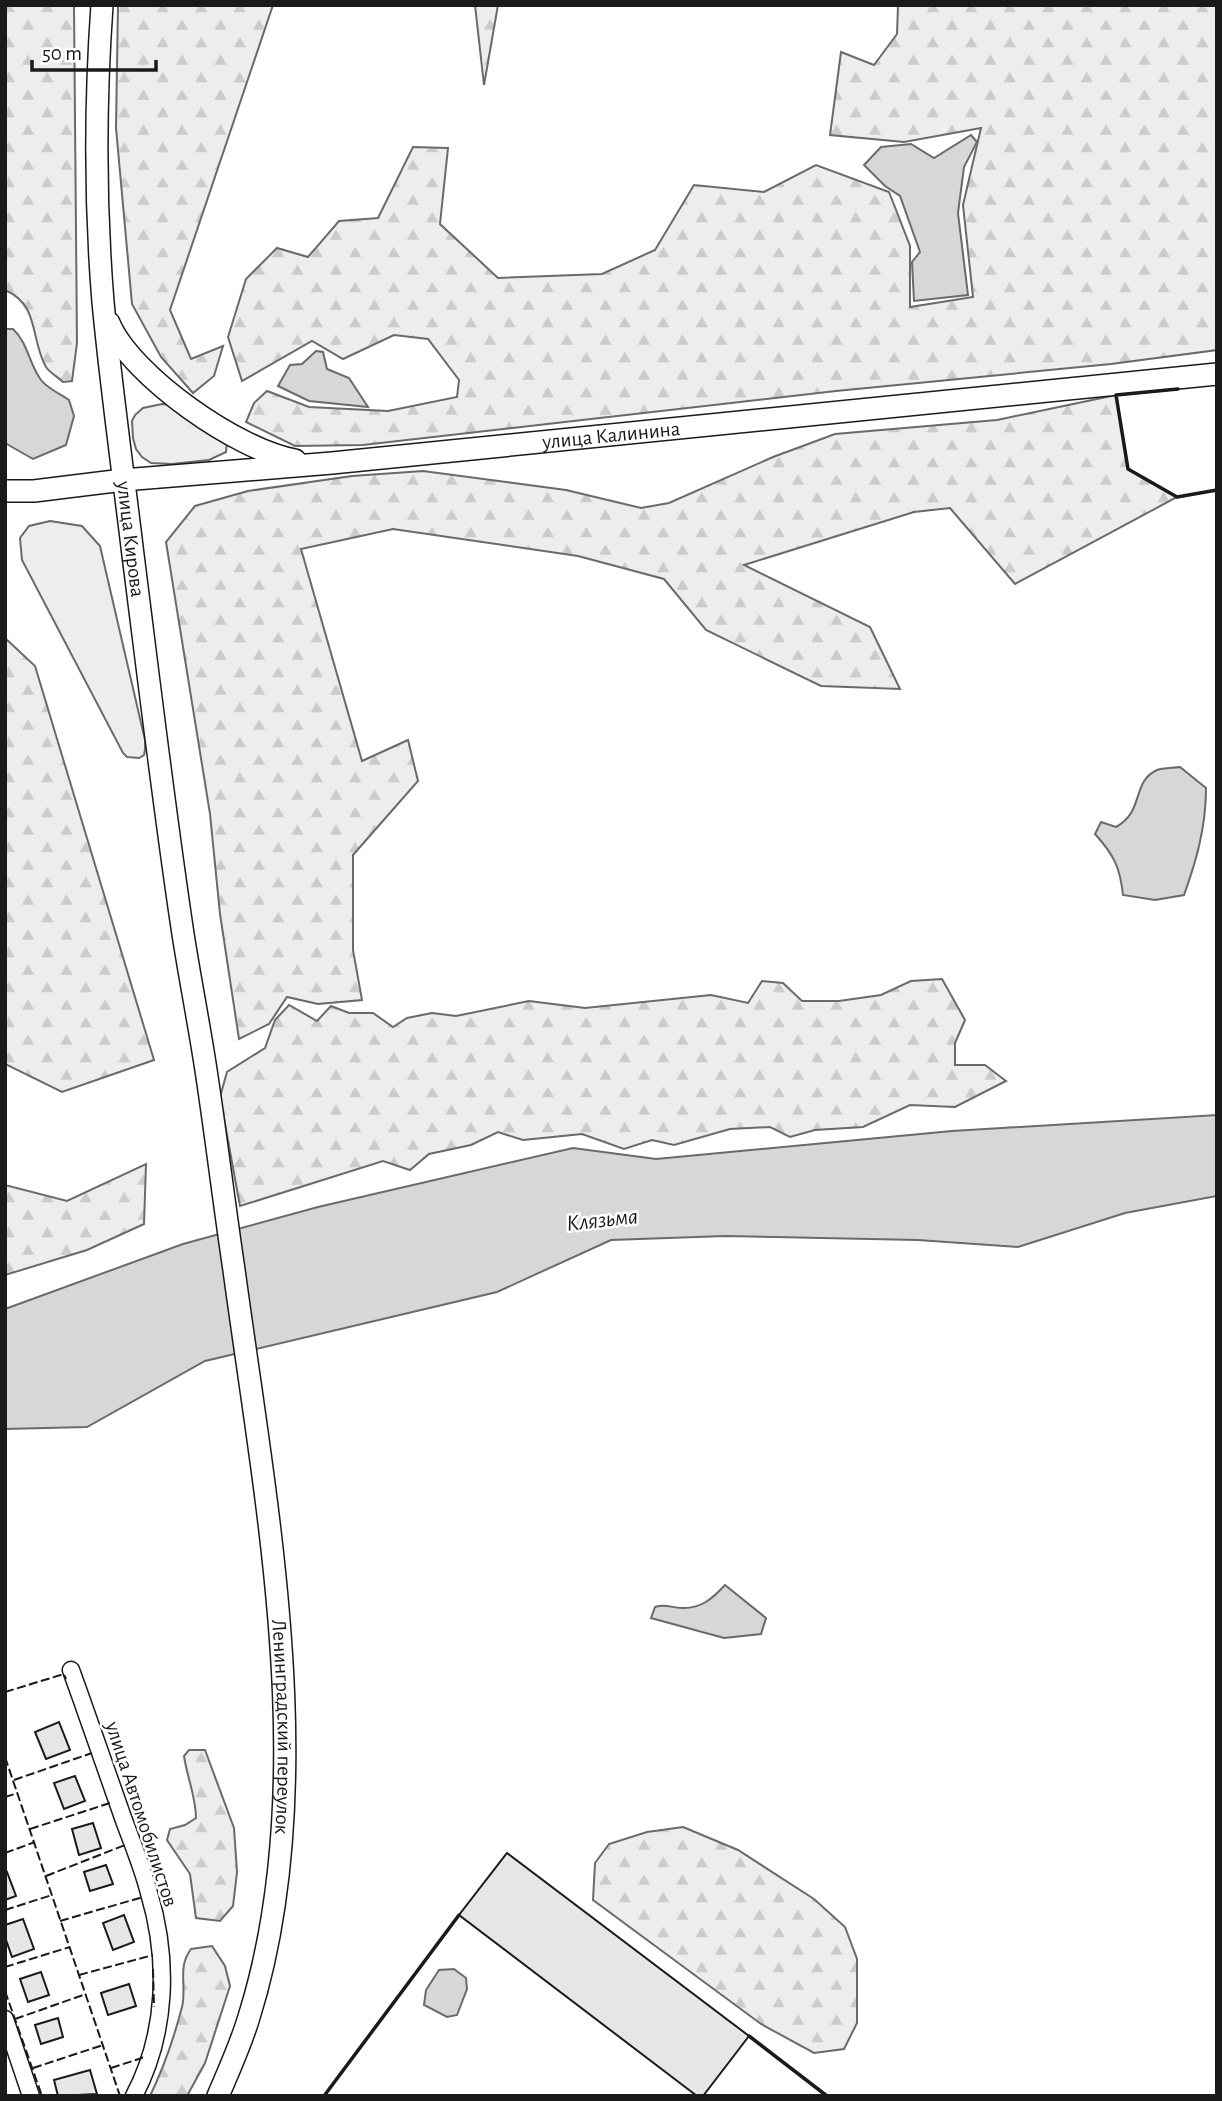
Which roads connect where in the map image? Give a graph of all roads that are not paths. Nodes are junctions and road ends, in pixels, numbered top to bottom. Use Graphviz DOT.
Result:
graph roads {
  1 [pos="102,5"];
  2 [pos="103,298"];
  3 [pos="1217,374"];
  4 [pos="332,463"];
  5 [pos="123,480"];
  6 [pos="5,491"];
  7 [pos="268,1519"];
  8 [pos="71,1670"];
  9 [pos="5,2018"];
  10 [pos="31,2096"];
  11 [pos="134,2096"];
  12 [pos="218,2096"];
  1 -- 2 [label="main road, улица Кирова"];
  2 -- 4 [label="main road"];
  2 -- 5 [label="main road, улица Кирова"];
  3 -- 4 [label="main road, улица Калинина"];
  4 -- 5 [label="main road, улица Калинина"];
  5 -- 6 [label="main road, улица Калинина"];
  5 -- 7 [label="main road, улица Кирова"];
  7 -- 12 [label="main road, Ленинградский переулок"];
  8 -- 11 [label="street, улица Автомобилистов"];
  9 -- 10 [label="street"];
}
